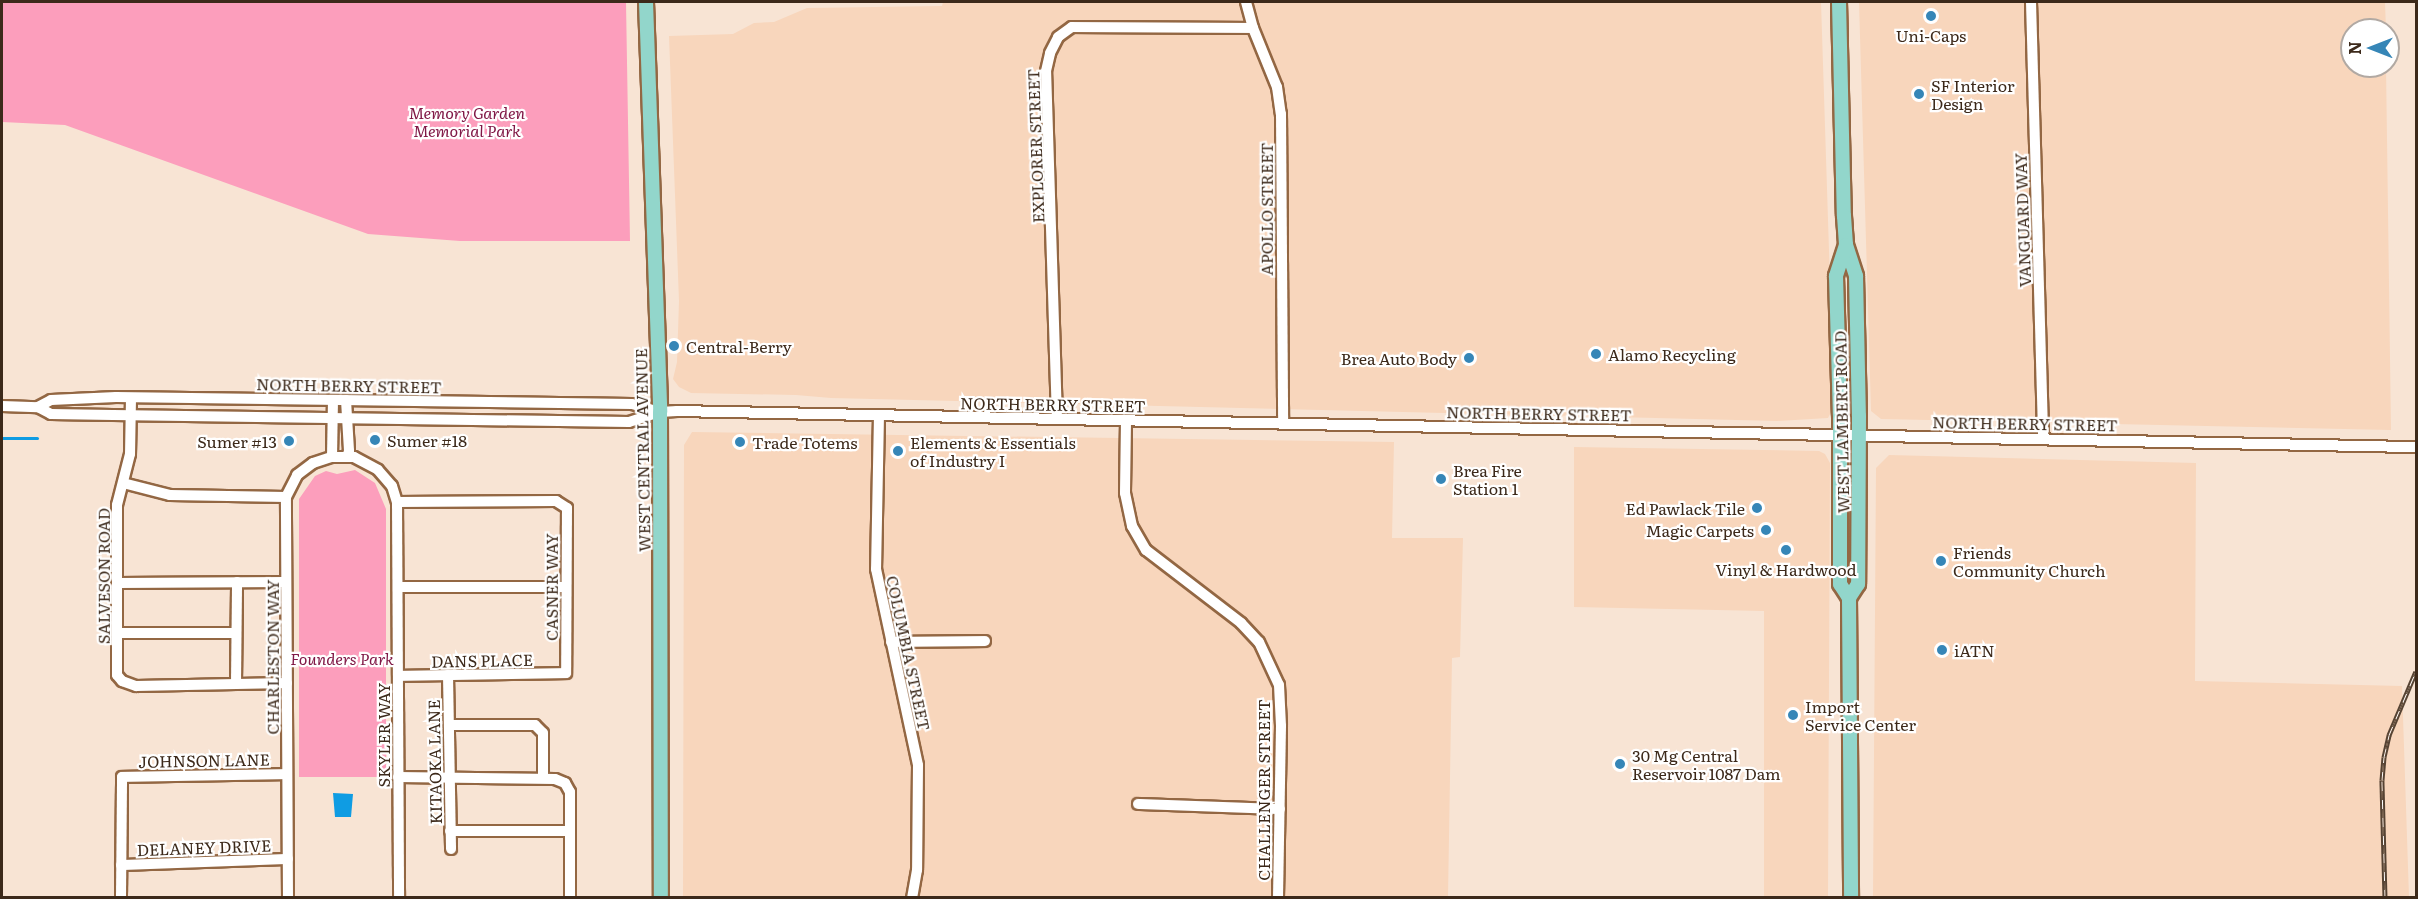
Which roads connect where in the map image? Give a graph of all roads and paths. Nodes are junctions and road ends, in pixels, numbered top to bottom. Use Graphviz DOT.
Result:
graph roads {
  1 [pos="646,2"];
  2 [pos="1246,2"];
  3 [pos="1839,2"];
  4 [pos="2031,2"];
  5 [pos="1253,28"];
  6 [pos="1846,245"];
  7 [pos="131,398"];
  8 [pos="333,400"];
  9 [pos="346,400"];
  10 [pos="2,406"];
  11 [pos="38,407"];
  12 [pos="660,412"];
  13 [pos="130,414"];
  14 [pos="879,415"];
  15 [pos="334,417"];
  16 [pos="347,417"];
  17 [pos="1057,419"];
  18 [pos="1126,421"];
  19 [pos="1283,423"];
  20 [pos="1840,435"];
  21 [pos="1859,435"];
  22 [pos="2043,438"];
  23 [pos="2416,447"];
  24 [pos="332,457"];
  25 [pos="347,457"];
  26 [pos="123,483"];
  27 [pos="286,497"];
  28 [pos="398,502"];
  29 [pos="237,582"];
  30 [pos="286,582"];
  31 [pos="118,583"];
  32 [pos="398,587"];
  33 [pos="567,587"];
  34 [pos="1849,598"];
  35 [pos="118,633"];
  36 [pos="236,633"];
  37 [pos="985,641"];
  38 [pos="891,642"];
  39 [pos="566,673"];
  40 [pos="448,675"];
  41 [pos="398,676"];
  42 [pos="236,683"];
  43 [pos="287,683"];
  44 [pos="449,725"];
  45 [pos="287,774"];
  46 [pos="398,777"];
  47 [pos="450,777"];
  48 [pos="543,778"];
  49 [pos="1138,804"];
  50 [pos="1280,809"];
  51 [pos="450,831"];
  52 [pos="570,831"];
  53 [pos="451,849"];
  54 [pos="288,859"];
  55 [pos="121,865"];
  56 [pos="121,897"];
  57 [pos="288,897"];
  58 [pos="399,897"];
  59 [pos="570,897"];
  60 [pos="660,897"];
  61 [pos="912,897"];
  62 [pos="1278,897"];
  63 [pos="1851,897"];
  1 -- 12 [label="main road, WEST CENTRAL AVENUE"];
  2 -- 5 [label="street, APOLLO STREET"];
  3 -- 6 [label="main road, WEST LAMBERT ROAD"];
  4 -- 22 [label="street, VANGUARD WAY"];
  5 -- 17 [label="street, EXPLORER STREET"];
  5 -- 19 [label="street, APOLLO STREET"];
  6 -- 20 [label="main road, WEST LAMBERT ROAD"];
  6 -- 21 [label="main road, WEST LAMBERT ROAD"];
  7 -- 8 [label="street, NORTH BERRY STREET"];
  7 -- 11 [label="street, NORTH BERRY STREET"];
  7 -- 13 [label="street, SALVESON ROAD"];
  8 -- 9 [label="street, NORTH BERRY STREET"];
  8 -- 15 [label="street"];
  9 -- 12 [label="street, NORTH BERRY STREET"];
  9 -- 16 [label="street"];
  10 -- 11 [label="street, NORTH BERRY STREET"];
  11 -- 13 [label="street, NORTH BERRY STREET"];
  12 -- 14 [label="street, NORTH BERRY STREET"];
  12 -- 16 [label="street, NORTH BERRY STREET"];
  12 -- 60 [label="main road, WEST CENTRAL AVENUE"];
  13 -- 15 [label="street, NORTH BERRY STREET"];
  13 -- 26 [label="street, SALVESON ROAD"];
  14 -- 17 [label="street, NORTH BERRY STREET"];
  14 -- 38 [label="street, COLUMBIA STREET"];
  15 -- 16 [label="street, NORTH BERRY STREET"];
  15 -- 24 [label="street"];
  16 -- 25 [label="street"];
  17 -- 18 [label="street, NORTH BERRY STREET"];
  18 -- 19 [label="street, NORTH BERRY STREET"];
  18 -- 50 [label="street, CHALLENGER STREET"];
  19 -- 20 [label="street, NORTH BERRY STREET"];
  20 -- 21 [label="street, NORTH BERRY STREET"];
  20 -- 34 [label="main road, WEST LAMBERT ROAD"];
  21 -- 22 [label="street, NORTH BERRY STREET"];
  21 -- 34 [label="main road, WEST LAMBERT ROAD"];
  22 -- 23 [label="street, NORTH BERRY STREET"];
  24 -- 25 [label="street"];
  24 -- 27 [label="street"];
  25 -- 28 [label="street, SKYLER WAY"];
  26 -- 27 [label="street"];
  26 -- 31 [label="street, SALVESON ROAD"];
  27 -- 30 [label="street, CHARLESTON WAY"];
  28 -- 32 [label="street, SKYLER WAY"];
  28 -- 33 [label="street, CASNER WAY"];
  29 -- 30 [label="street"];
  29 -- 31 [label="street"];
  29 -- 36 [label="street"];
  30 -- 43 [label="street, CHARLESTON WAY"];
  31 -- 35 [label="street, SALVESON ROAD"];
  32 -- 33 [label="street"];
  32 -- 41 [label="street, SKYLER WAY"];
  33 -- 39 [label="street, CASNER WAY"];
  34 -- 63 [label="main road, WEST LAMBERT ROAD"];
  35 -- 36 [label="street"];
  35 -- 42 [label="street, SALVESON ROAD"];
  36 -- 42 [label="street"];
  37 -- 38 [label="street"];
  38 -- 61 [label="street, COLUMBIA STREET"];
  39 -- 40 [label="street, DANS PLACE"];
  40 -- 41 [label="street, DANS PLACE"];
  40 -- 44 [label="street, KITAOKA LANE"];
  41 -- 46 [label="street, SKYLER WAY"];
  42 -- 43 [label="street"];
  43 -- 45 [label="street, CHARLESTON WAY"];
  44 -- 47 [label="street, KITAOKA LANE"];
  44 -- 48 [label="street"];
  45 -- 54 [label="street, CHARLESTON WAY"];
  45 -- 55 [label="street, JOHNSON LANE"];
  46 -- 47 [label="street"];
  46 -- 58 [label="street, SKYLER WAY"];
  47 -- 48 [label="street"];
  47 -- 51 [label="street, KITAOKA LANE"];
  48 -- 52 [label="street"];
  49 -- 50 [label="street"];
  50 -- 62 [label="street, CHALLENGER STREET"];
  51 -- 52 [label="street"];
  51 -- 53 [label="street, KITAOKA LANE"];
  52 -- 59 [label="street"];
  54 -- 55 [label="street, DELANEY DRIVE"];
  54 -- 57 [label="street, CHARLESTON WAY"];
  55 -- 56 [label="street"];
}
